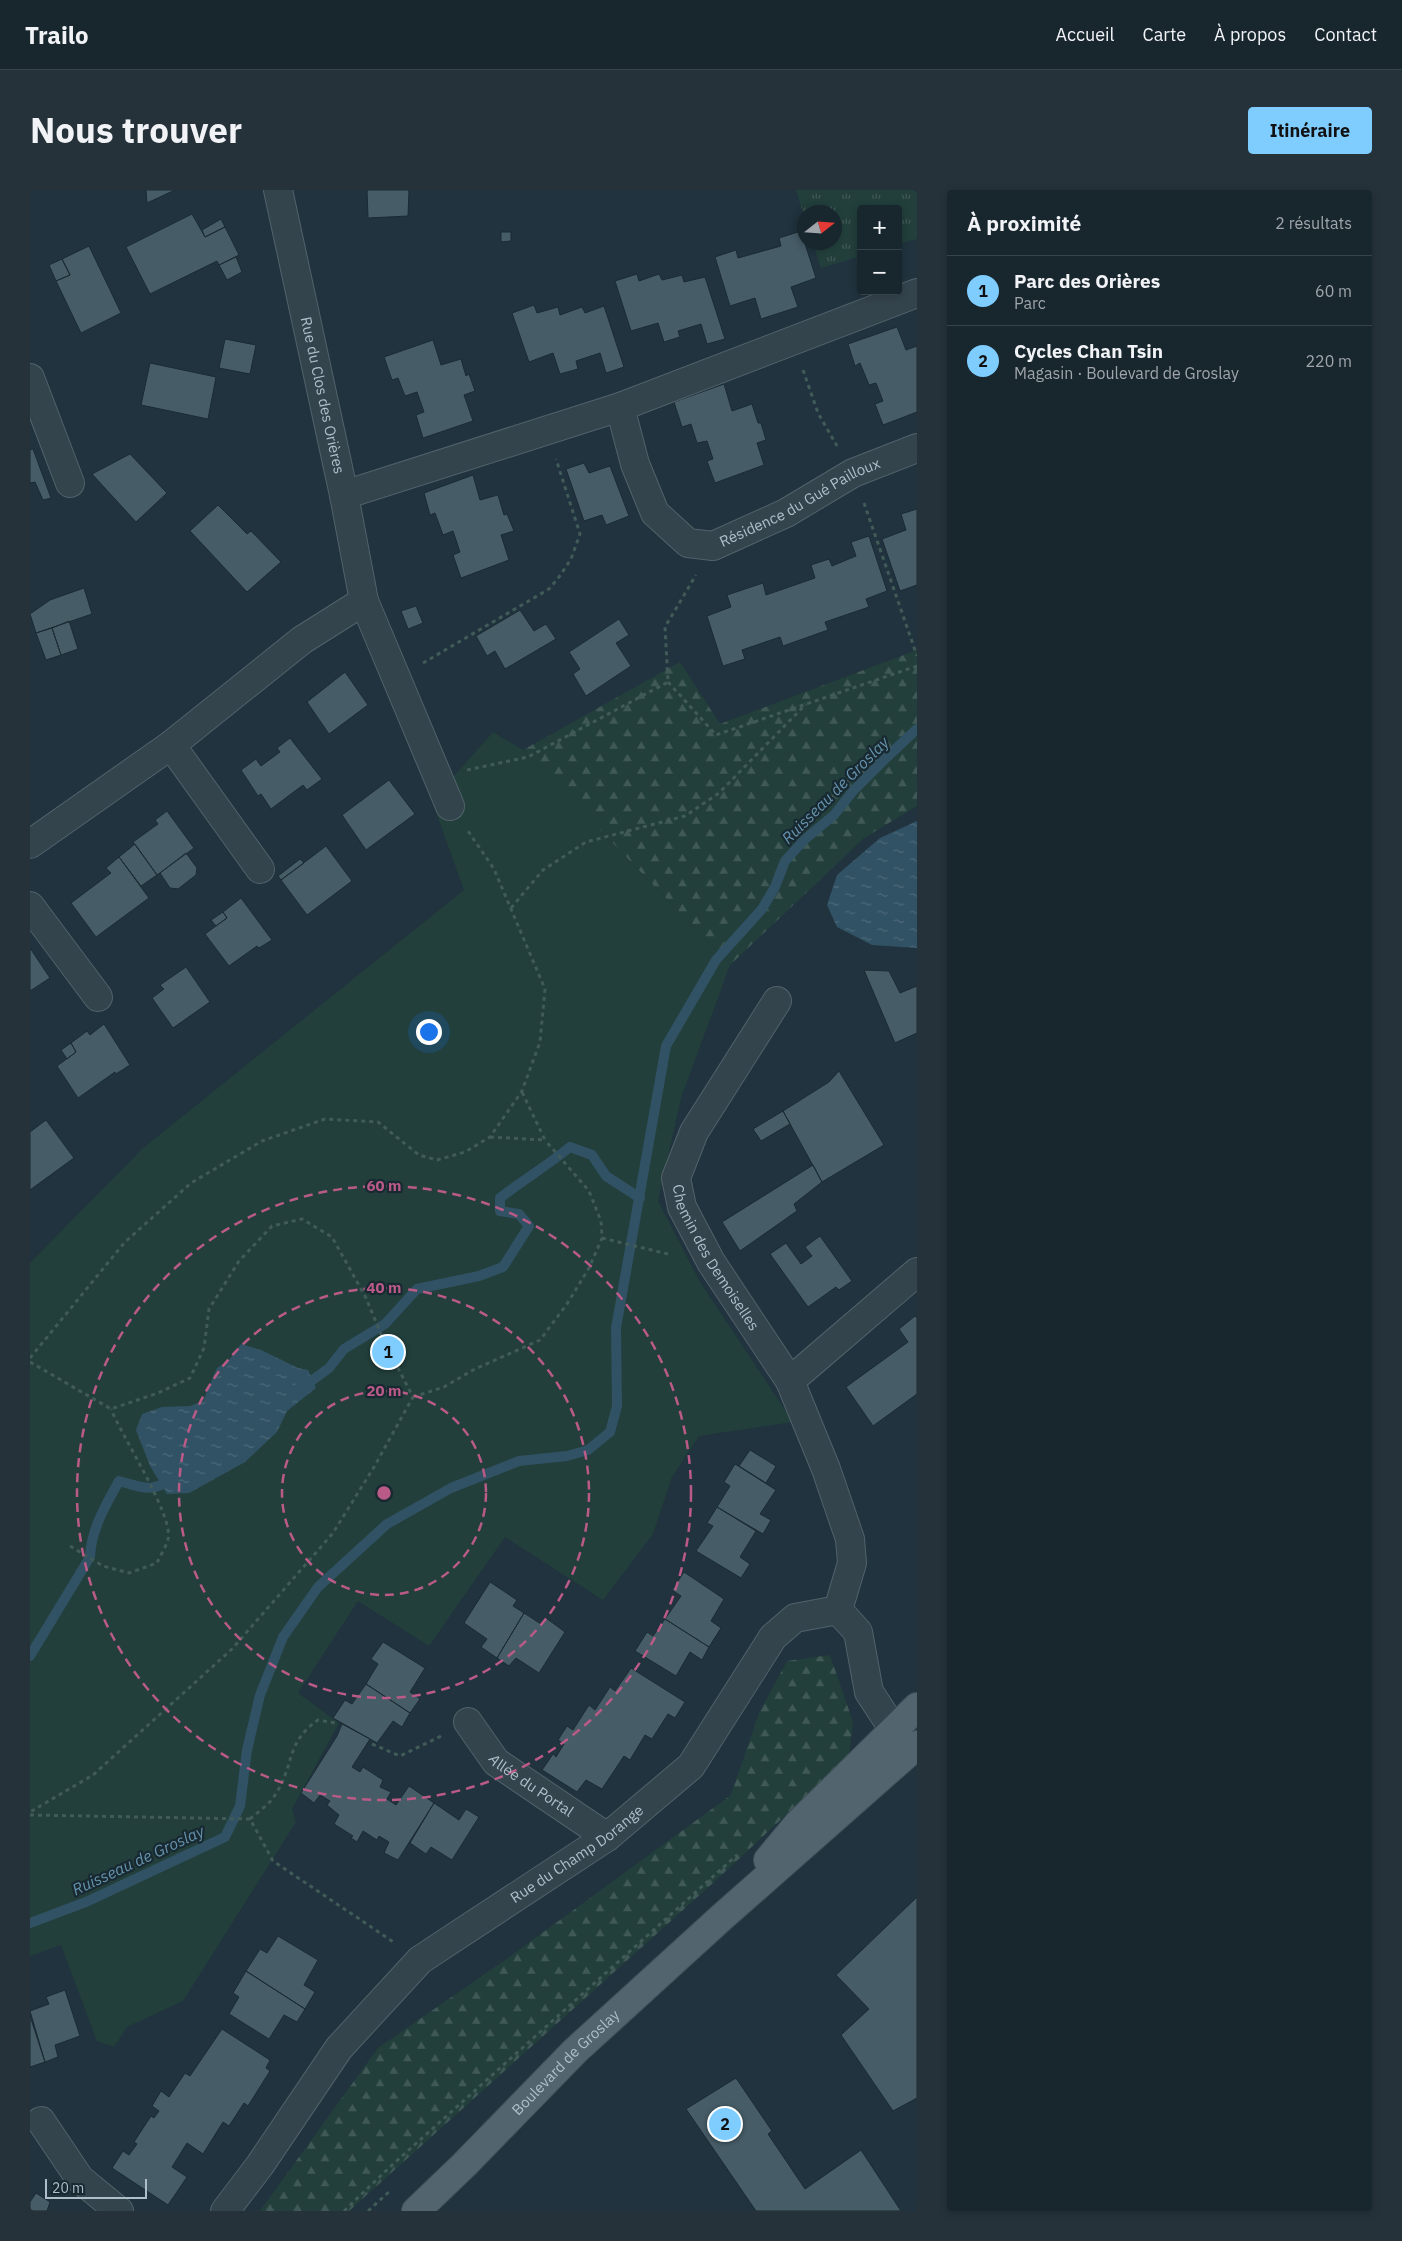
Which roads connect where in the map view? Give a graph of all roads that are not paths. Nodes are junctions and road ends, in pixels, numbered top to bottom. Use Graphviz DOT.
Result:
graph roads {
  1 [pos="278,190"];
  2 [pos="917,293"];
  3 [pos="30,378"];
  4 [pos="620,407"];
  5 [pos="917,448"];
  6 [pos="70,483"];
  7 [pos="344,494"];
  8 [pos="364,602"];
  9 [pos="171,745"];
  10 [pos="450,806"];
  11 [pos="30,844"];
  12 [pos="260,869"];
  13 [pos="30,906"];
  14 [pos="98,997"];
  15 [pos="777,1000"];
  16 [pos="917,1272"];
  17 [pos="790,1381"];
  18 [pos="838,1610"];
  19 [pos="917,1708"];
  20 [pos="468,1722"];
  21 [pos="894,1730"];
  22 [pos="915,1753"];
  23 [pos="607,1837"];
  24 [pos="722,1917"];
  25 [pos="41,2122"];
  26 [pos="119,2211"];
  27 [pos="226,2211"];
  28 [pos="416,2211"];
  1 -- 7 [label="street, Rue du Clos des Orières"];
  2 -- 4 [label="street"];
  3 -- 6 [label="street"];
  4 -- 5 [label="street, Résidence du Gué Pailloux"];
  4 -- 7 [label="street"];
  7 -- 8 [label="street, Rue du Clos des Orières"];
  8 -- 9 [label="street"];
  8 -- 10 [label="street, Rue du Clos des Orières"];
  9 -- 11 [label="street"];
  9 -- 12 [label="street"];
  13 -- 14 [label="street"];
  15 -- 17 [label="street, Chemin des Demoiselles"];
  16 -- 17 [label="street"];
  17 -- 18 [label="street, Chemin des Demoiselles"];
  18 -- 21 [label="street"];
  18 -- 23 [label="street, Rue du Champ Dorange"];
  19 -- 21 [label="main road, Boulevard de Groslay"];
  20 -- 23 [label="street, Allée du Portal"];
  21 -- 24 [label="main road, Boulevard de Groslay"];
  22 -- 24 [label="main road, Boulevard de Groslay"];
  23 -- 27 [label="street, Rue du Champ Dorange"];
  24 -- 28 [label="main road, Boulevard de Groslay"];
  25 -- 26 [label="street"];
}
